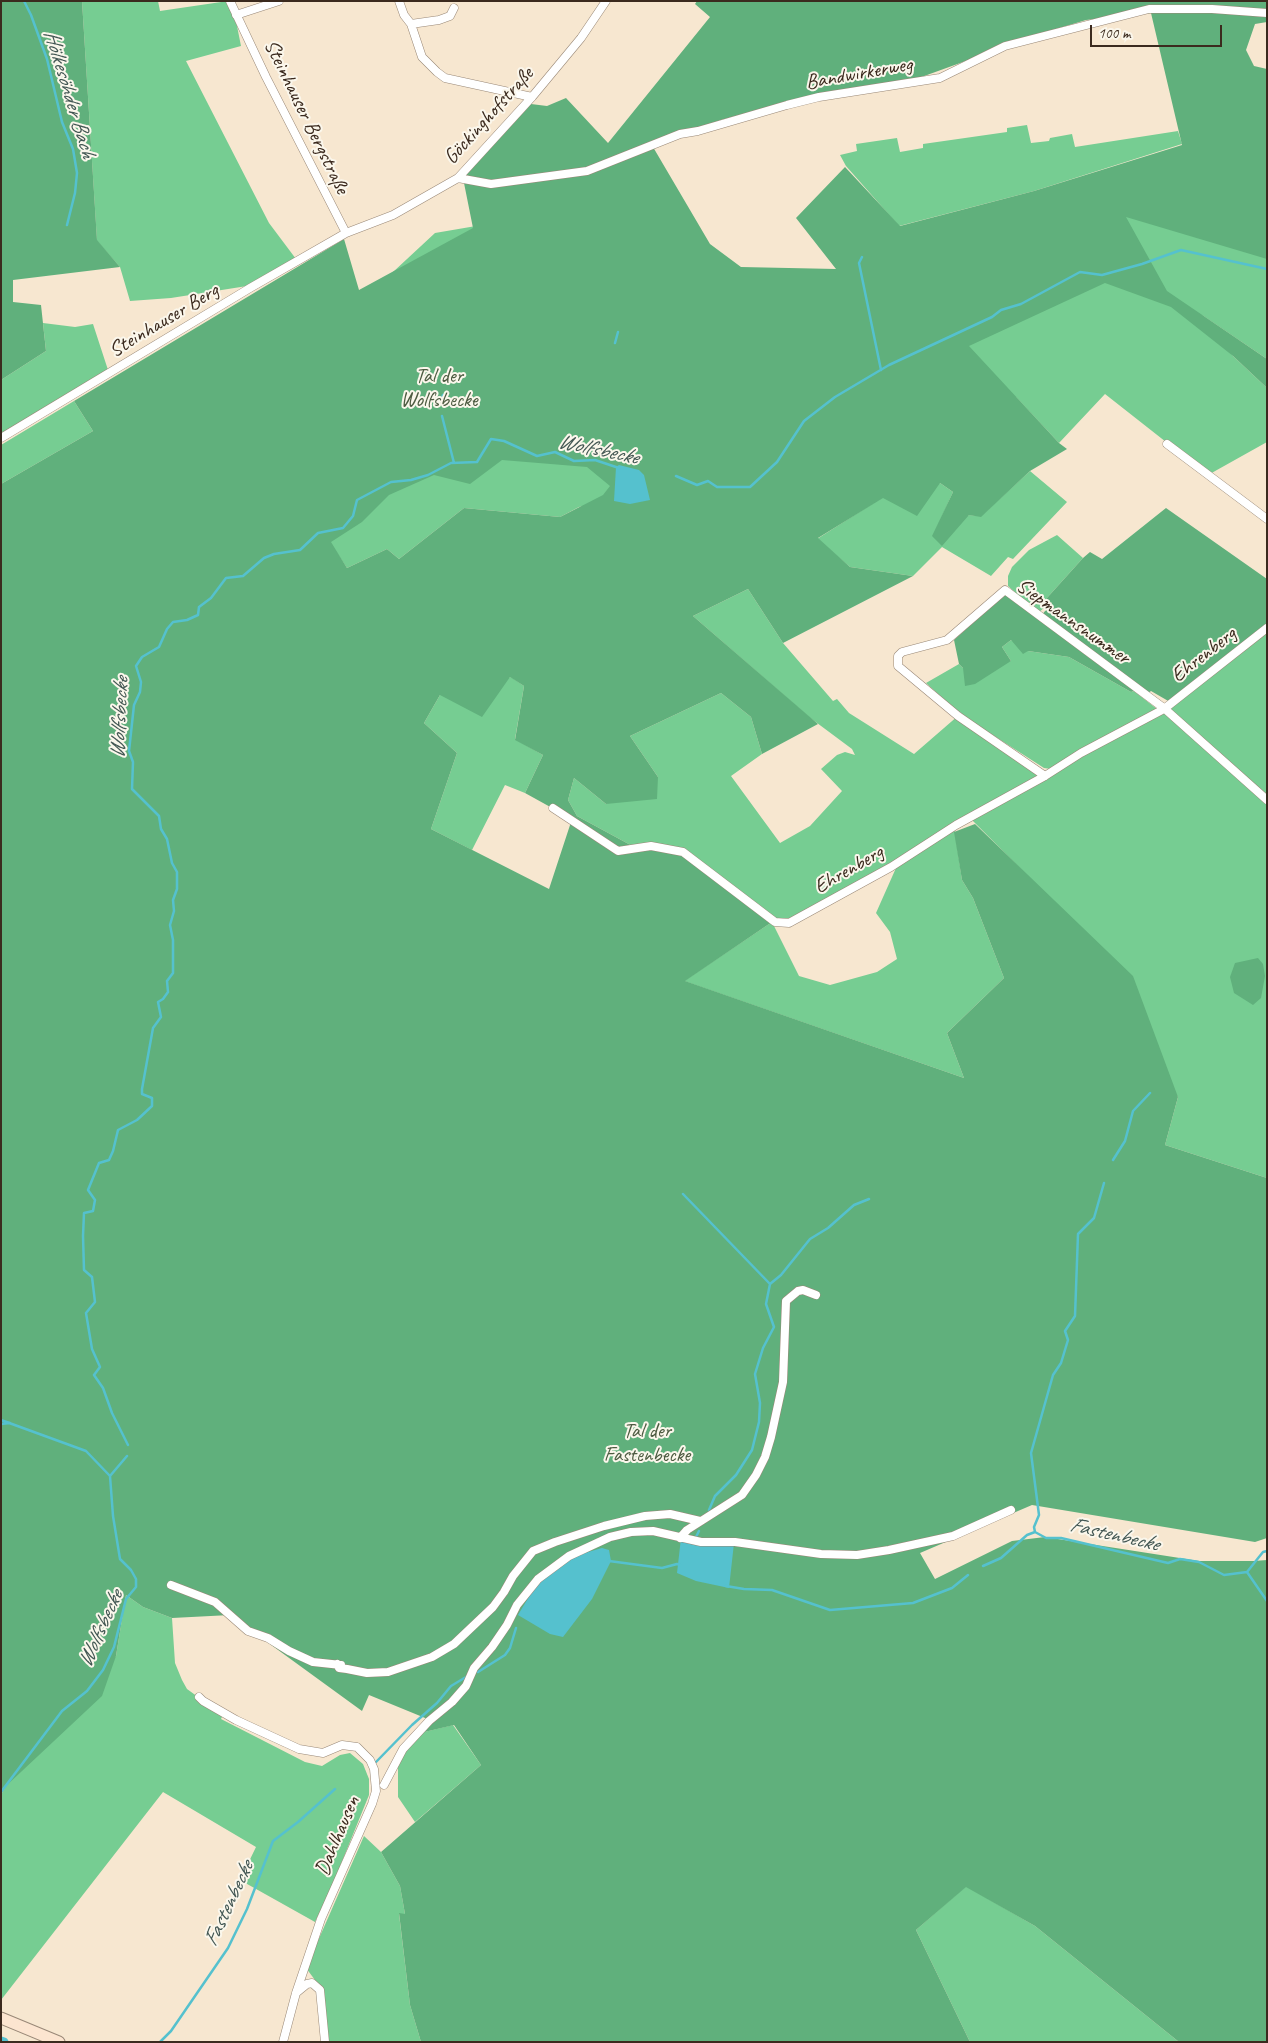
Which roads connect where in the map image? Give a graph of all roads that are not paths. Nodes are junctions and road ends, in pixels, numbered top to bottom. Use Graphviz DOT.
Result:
graph roads {
  1 [pos="230,1"];
  2 [pos="279,1"];
  3 [pos="399,1"];
  4 [pos="606,1"];
  5 [pos="454,8"];
  6 [pos="1267,13"];
  7 [pos="236,15"];
  8 [pos="411,24"];
  9 [pos="532,98"];
  10 [pos="458,178"];
  11 [pos="345,234"];
  12 [pos="1,438"];
  13 [pos="1167,444"];
  14 [pos="1267,519"];
  15 [pos="1267,628"];
  16 [pos="1164,709"];
  17 [pos="1045,776"];
  18 [pos="1267,800"];
  19 [pos="552,808"];
  20 [pos="816,1295"];
  21 [pos="1011,1510"];
  22 [pos="700,1521"];
  23 [pos="680,1538"];
  24 [pos="171,1585"];
  25 [pos="199,1697"];
  26 [pos="384,1785"];
  27 [pos="296,1993"];
  28 [pos="1,2018"];
  29 [pos="59,2042"];
  30 [pos="283,2042"];
  31 [pos="325,2042"];
  1 -- 7 [label="street, Steinhauser Bergstraße"];
  2 -- 7 [label="street"];
  3 -- 8 [label="street"];
  4 -- 9 [label="street, Göckinghofstraße"];
  5 -- 8 [label="street"];
  6 -- 10 [label="street, Bandwirkerweg"];
  7 -- 11 [label="street, Steinhauser Bergstraße"];
  8 -- 9 [label="street"];
  9 -- 10 [label="street, Göckinghofstraße"];
  10 -- 11 [label="street, Göckinghofstraße"];
  11 -- 12 [label="street, Steinhauser Berg"];
  13 -- 14 [label="street"];
  15 -- 16 [label="street, Ehrenberg"];
  16 -- 17 [label="street, Ehrenberg"];
  16 -- 17 [label="street, Siepmannsnummer"];
  16 -- 18 [label="street, Ehrenberg"];
  17 -- 19 [label="street, Ehrenberg"];
  20 -- 22 [label="street"];
  21 -- 23 [label="street"];
  22 -- 23 [label="street"];
  22 -- 24 [label="street"];
  23 -- 26 [label="street"];
  25 -- 27 [label="street, Dahlhausen"];
  27 -- 30 [label="street, Dahlhausen"];
  27 -- 31 [label="street"];
  28 -- 29 [label="main road"];
}
